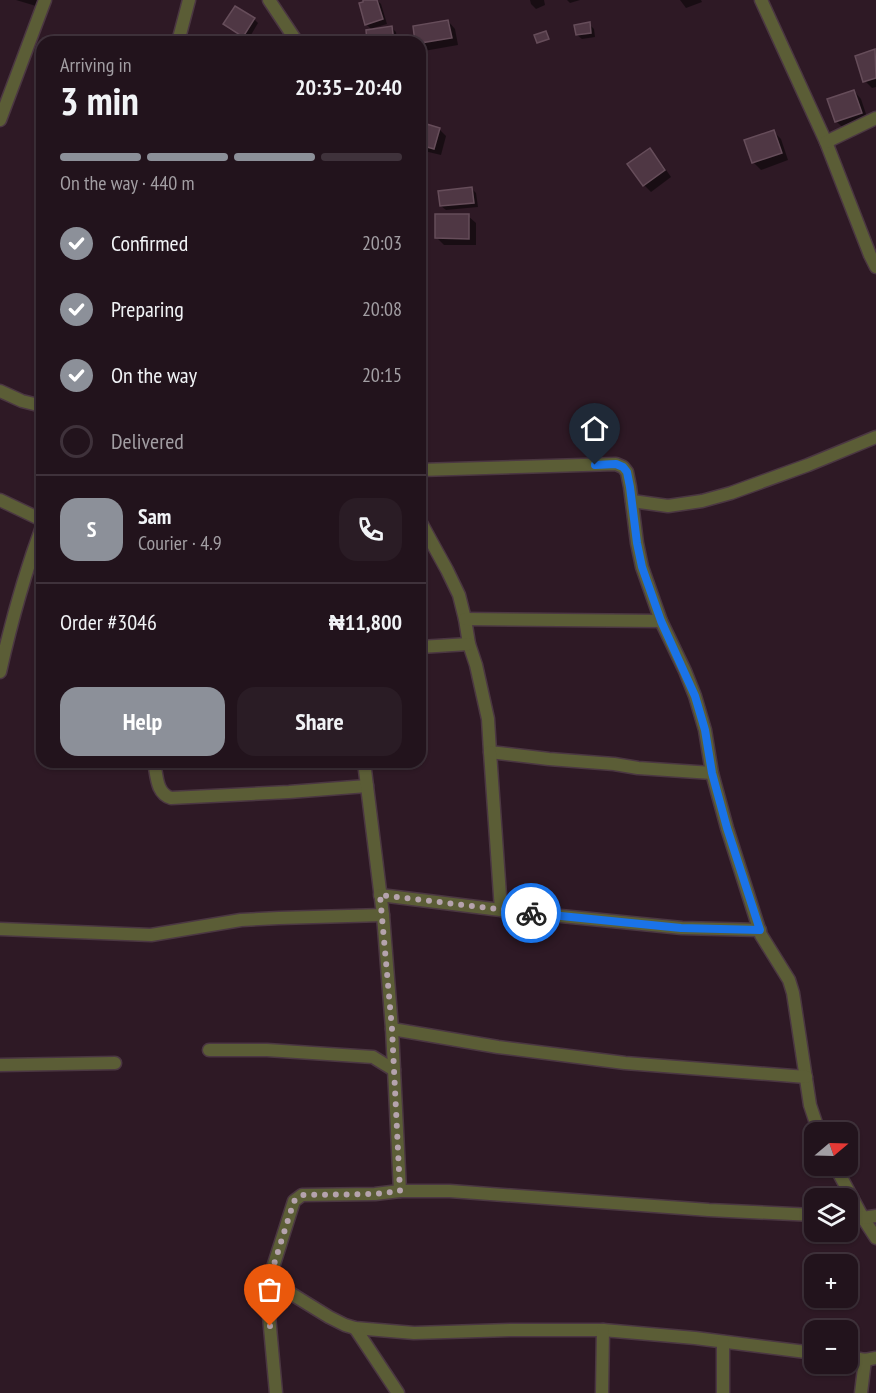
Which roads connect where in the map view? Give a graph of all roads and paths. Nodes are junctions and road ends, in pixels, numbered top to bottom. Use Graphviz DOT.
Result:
graph roads {
  1 [pos="45,0"];
  2 [pos="189,0"];
  3 [pos="269,0"];
  4 [pos="762,0"];
  5 [pos="180,36"];
  6 [pos="293,36"];
  7 [pos="876,118"];
  8 [pos="0,120"];
  9 [pos="826,142"];
  10 [pos="876,267"];
  11 [pos="0,391"];
  12 [pos="36,404"];
  13 [pos="876,437"];
  14 [pos="426,470"];
  15 [pos="0,500"];
  16 [pos="632,501"];
  17 [pos="36,517"];
  18 [pos="426,533"];
  19 [pos="36,543"];
  20 [pos="465,619"];
  21 [pos="661,621"];
  22 [pos="469,644"];
  23 [pos="426,647"];
  24 [pos="2,657"];
  25 [pos="0,672"];
  26 [pos="490,752"];
  27 [pos="155,768"];
  28 [pos="365,768"];
  29 [pos="712,773"];
  30 [pos="367,786"];
  31 [pos="380,895"];
  32 [pos="501,910"];
  33 [pos="383,915"];
  34 [pos="0,929"];
  35 [pos="760,930"];
  36 [pos="392,1029"];
  37 [pos="393,1048"];
  38 [pos="209,1050"];
  39 [pos="373,1057"];
  40 [pos="115,1063"];
  41 [pos="0,1065"];
  42 [pos="394,1070"];
  43 [pos="806,1077"];
  44 [pos="816,1122"];
  45 [pos="840,1176"];
  46 [pos="400,1191"];
  47 [pos="804,1215"];
  48 [pos="876,1216"];
  49 [pos="858,1218"];
  50 [pos="862,1218"];
  51 [pos="876,1238"];
  52 [pos="269,1280"];
  53 [pos="355,1328"];
  54 [pos="603,1330"];
  55 [pos="723,1342"];
  56 [pos="804,1352"];
  57 [pos="870,1358"];
  58 [pos="276,1393"];
  59 [pos="398,1393"];
  60 [pos="602,1393"];
  61 [pos="723,1393"];
  62 [pos="861,1393"];
  1 -- 8 [label="street"];
  2 -- 5 [label="street"];
  3 -- 6 [label="street"];
  4 -- 9 [label="street"];
  7 -- 9 [label="street"];
  9 -- 10 [label="street"];
  11 -- 12 [label="street"];
  13 -- 16 [label="street"];
  14 -- 16 [label="street"];
  15 -- 17 [label="street"];
  16 -- 21 [label="street"];
  18 -- 20 [label="street"];
  19 -- 24 [label="street"];
  20 -- 21 [label="street"];
  20 -- 22 [label="street"];
  21 -- 29 [label="street"];
  22 -- 23 [label="street"];
  22 -- 26 [label="street"];
  24 -- 25 [label="street"];
  26 -- 29 [label="street"];
  26 -- 32 [label="street"];
  27 -- 30 [label="street"];
  28 -- 30 [label="street"];
  29 -- 35 [label="street"];
  30 -- 31 [label="street"];
  31 -- 32 [label="street"];
  31 -- 33 [label="street"];
  32 -- 35 [label="street"];
  33 -- 34 [label="street"];
  33 -- 36 [label="street"];
  35 -- 43 [label="street"];
  36 -- 37 [label="street"];
  36 -- 43 [label="street"];
  37 -- 39 [label="street"];
  37 -- 42 [label="street"];
  38 -- 39 [label="street"];
  39 -- 42 [label="street"];
  40 -- 41 [label="street"];
  42 -- 46 [label="street"];
  43 -- 44 [label="street"];
  45 -- 50 [label="street"];
  46 -- 47 [label="street"];
  46 -- 52 [label="street"];
  48 -- 50 [label="street"];
  49 -- 50 [label="street"];
  50 -- 51 [label="street"];
  52 -- 53 [label="street"];
  52 -- 58 [label="street"];
  53 -- 54 [label="street"];
  53 -- 59 [label="street"];
  54 -- 55 [label="street"];
  54 -- 60 [label="street"];
  55 -- 56 [label="street"];
  55 -- 61 [label="street"];
  57 -- 62 [label="street"];
}
